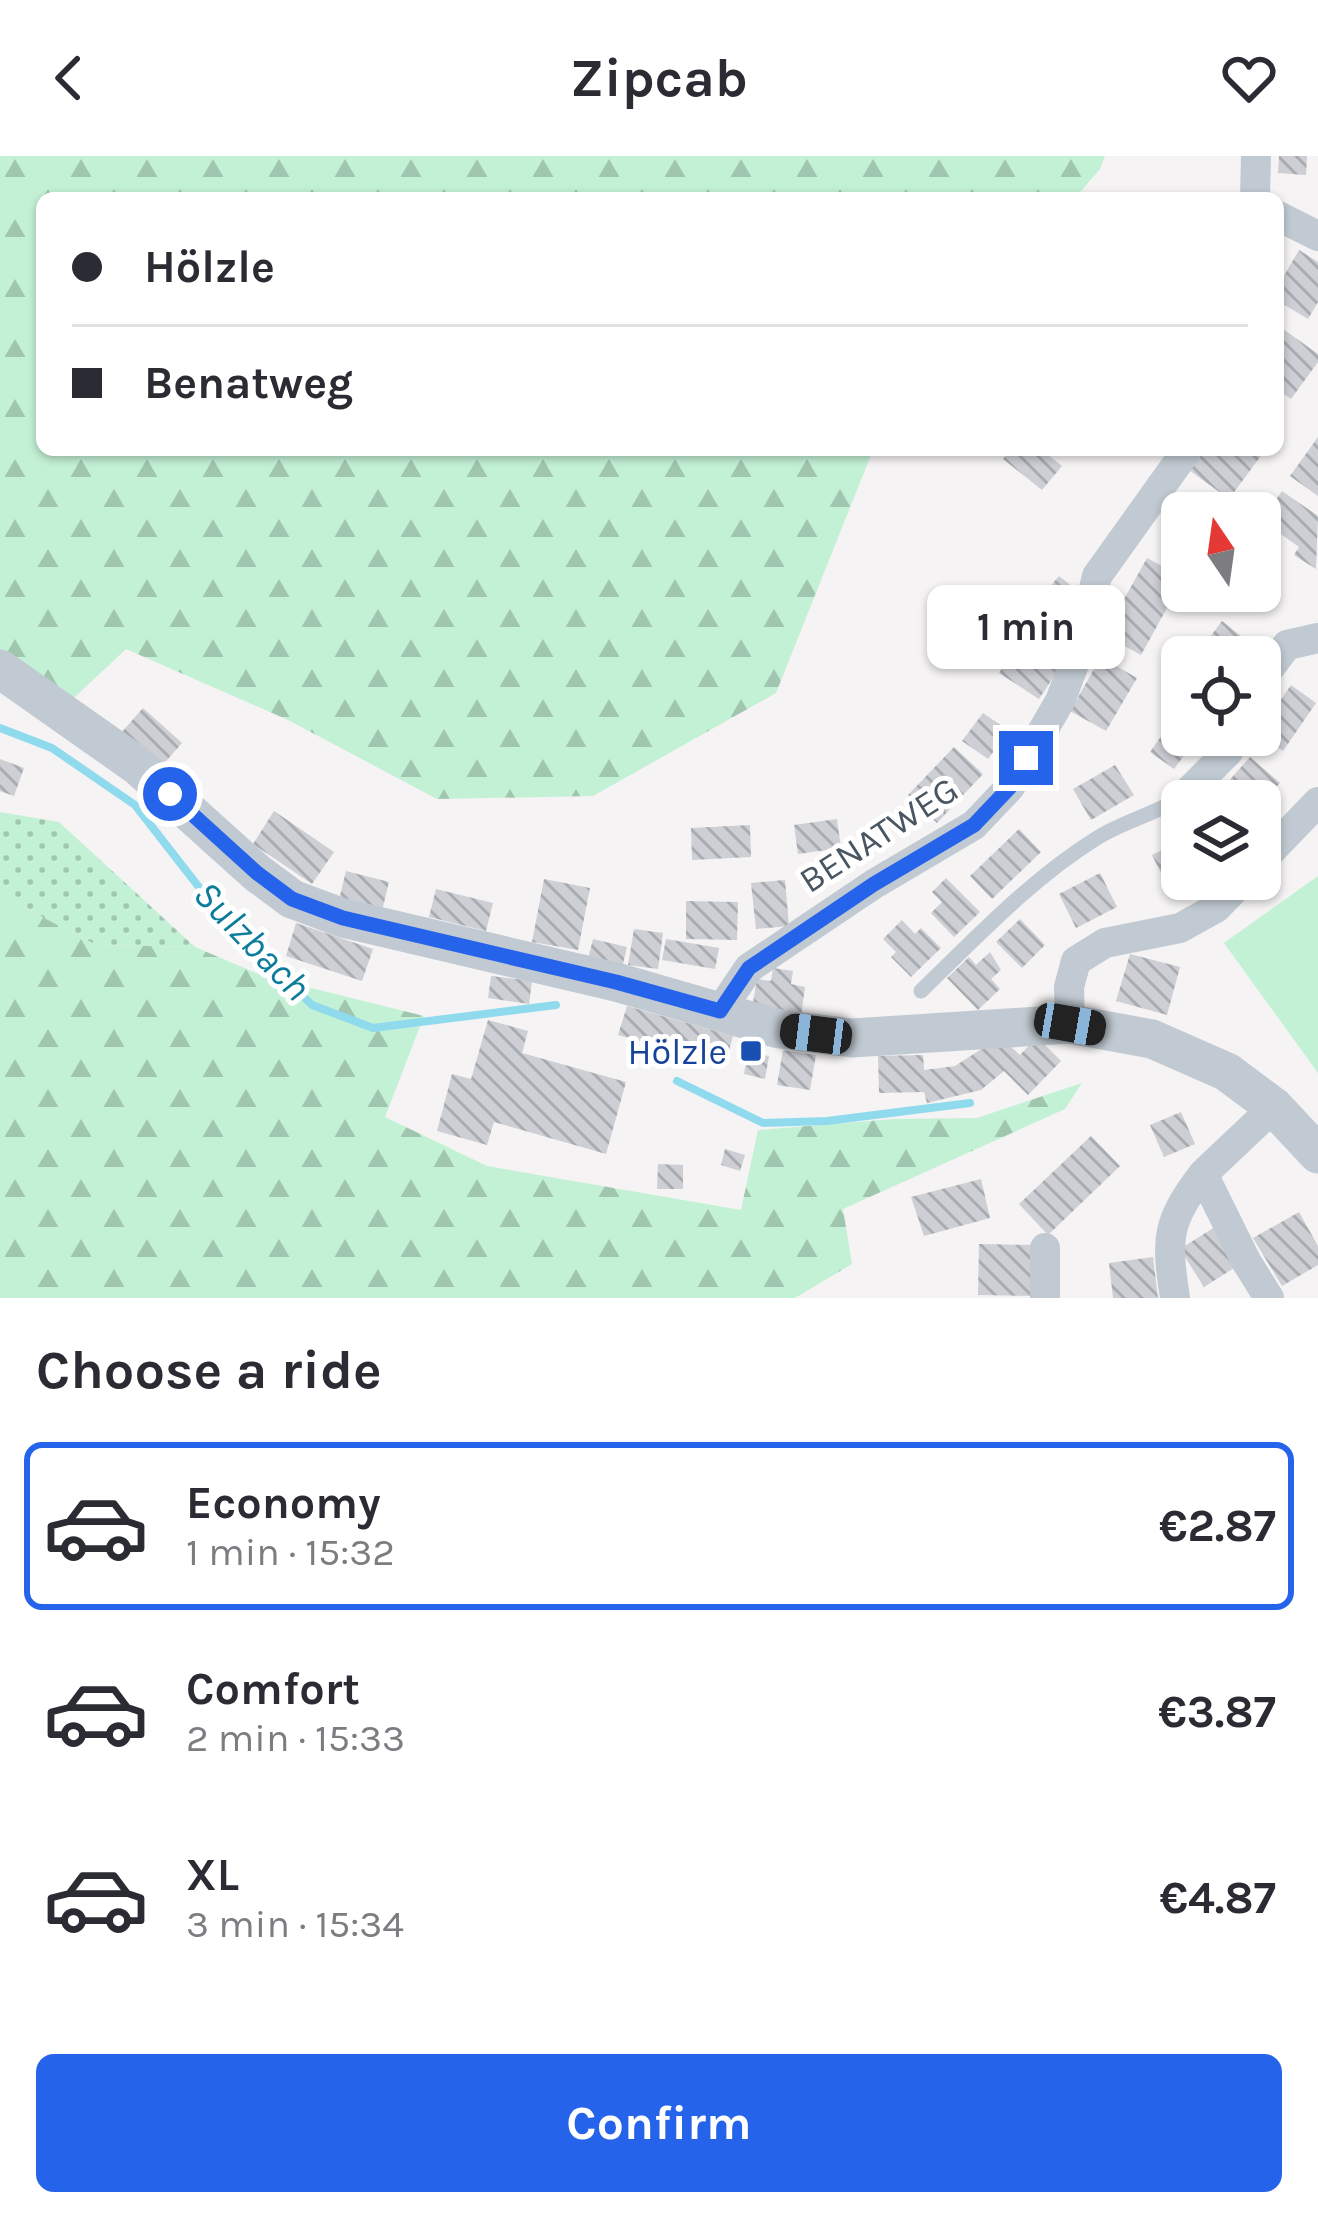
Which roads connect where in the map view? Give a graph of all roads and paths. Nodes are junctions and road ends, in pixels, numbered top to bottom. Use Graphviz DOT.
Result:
graph roads {
  1 [pos="1256,156"];
  2 [pos="1256,192"];
  3 [pos="1284,219"];
  4 [pos="1318,236"];
  5 [pos="1183,456"];
  6 [pos="1318,638"];
  7 [pos="1281,653"];
  8 [pos="0,669"];
  9 [pos="1224,756"];
  10 [pos="1200,780"];
  11 [pos="1318,802"];
  12 [pos="1161,809"];
  13 [pos="1281,840"];
  14 [pos="1224,900"];
  15 [pos="921,991"];
  16 [pos="720,1011"];
  17 [pos="1070,1024"];
  18 [pos="1274,1107"];
  19 [pos="1318,1154"];
  20 [pos="1203,1174"];
  21 [pos="1045,1247"];
  22 [pos="1045,1298"];
  23 [pos="1175,1298"];
  24 [pos="1269,1298"];
  1 -- 2 [label="street"];
  3 -- 4 [label="street"];
  5 -- 16 [label="street, BENATWEG"];
  6 -- 7 [label="street"];
  8 -- 16 [label="street"];
  9 -- 10 [label="street"];
  11 -- 13 [label="street"];
  12 -- 15 [label="lane"];
  14 -- 17 [label="street"];
  16 -- 17 [label="street"];
  17 -- 18 [label="street"];
  18 -- 19 [label="street"];
  18 -- 20 [label="street"];
  20 -- 23 [label="street"];
  20 -- 24 [label="street"];
  21 -- 22 [label="street"];
}
